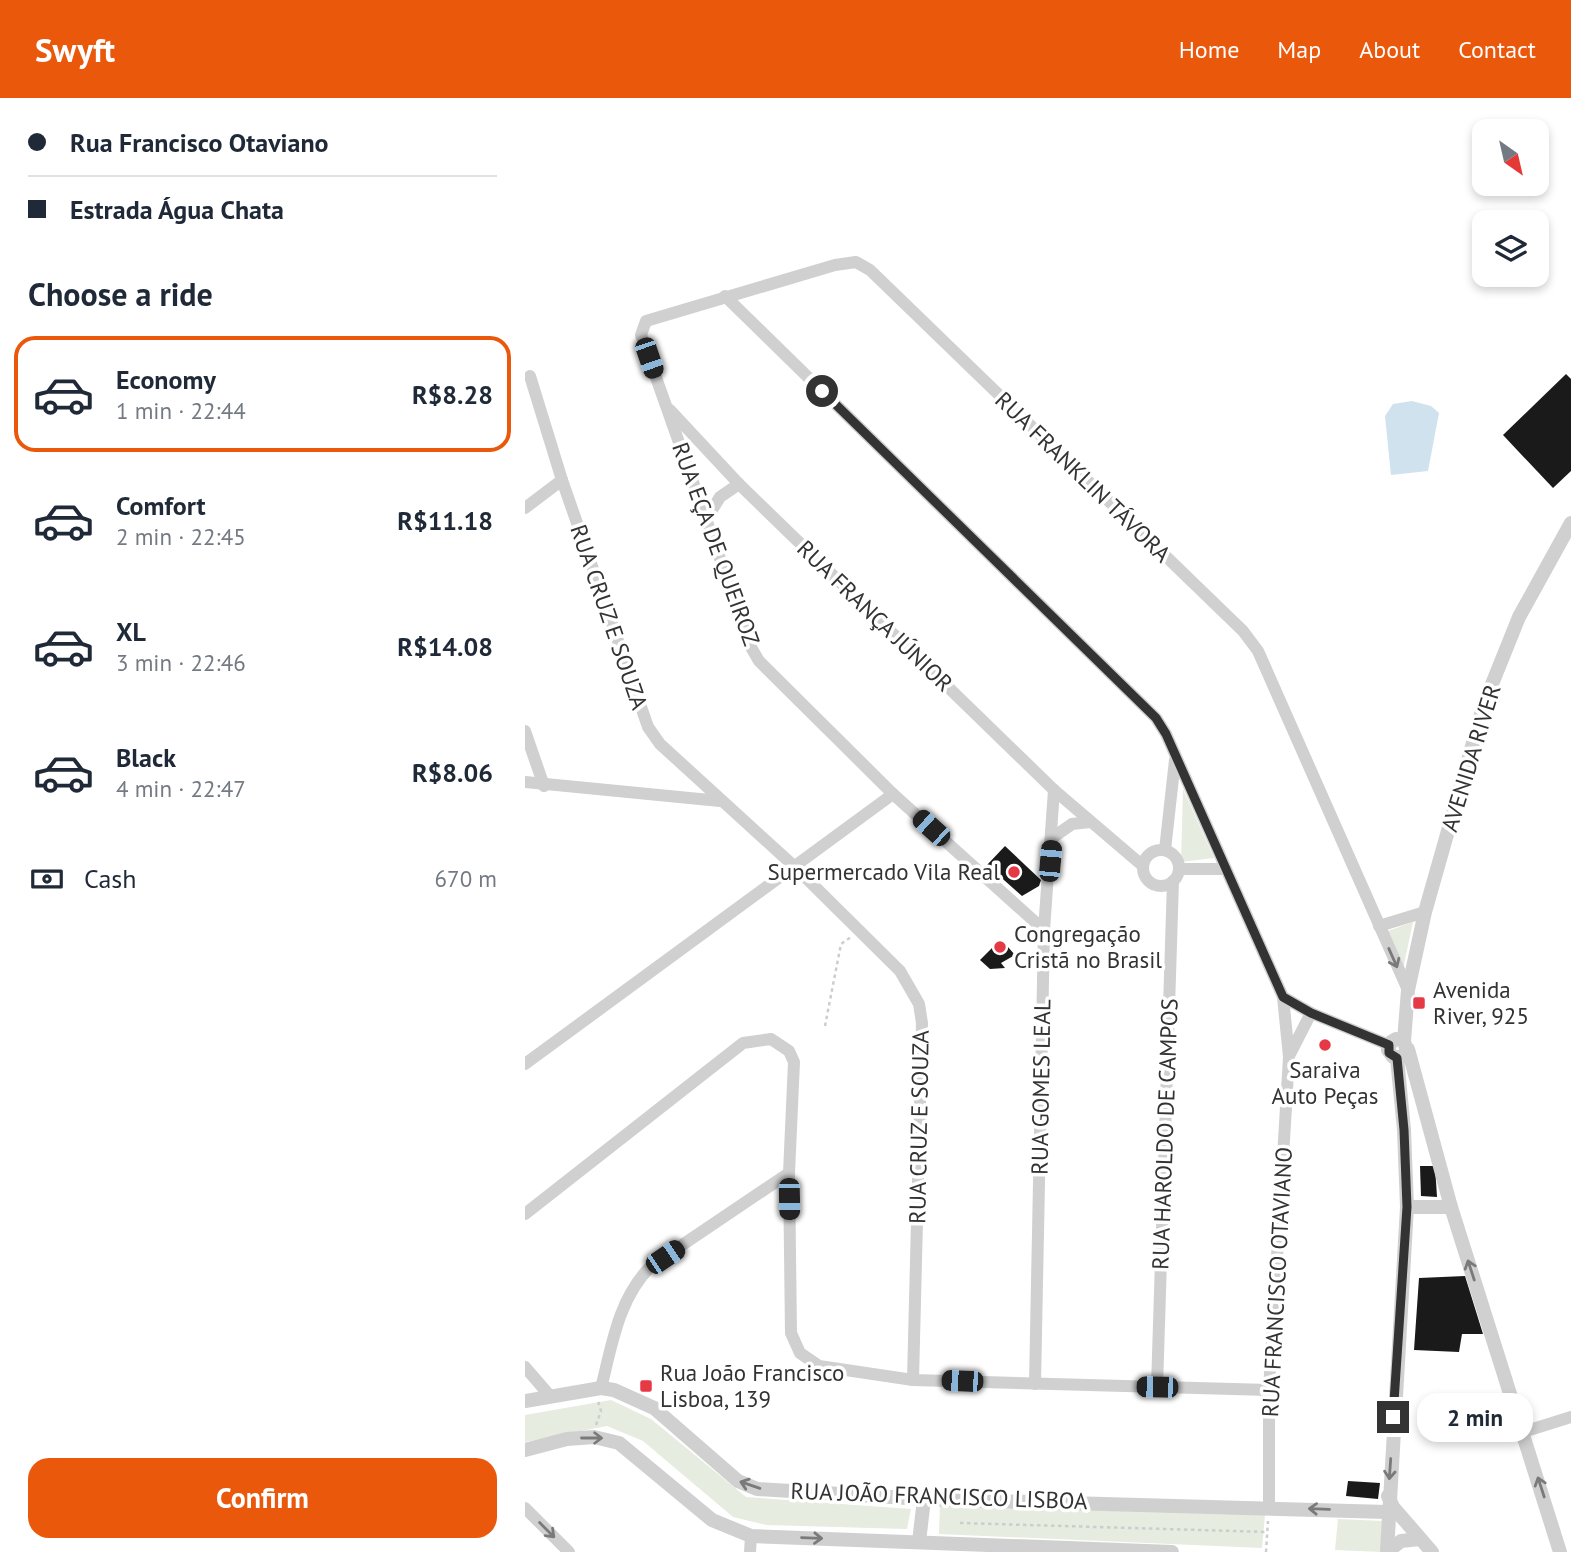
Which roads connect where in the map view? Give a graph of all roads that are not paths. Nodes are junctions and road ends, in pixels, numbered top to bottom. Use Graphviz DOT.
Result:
graph roads {
  1 [pos="725,296"];
  2 [pos="641,335"];
  3 [pos="530,376"];
  4 [pos="665,404"];
  5 [pos="562,480"];
  6 [pos="739,484"];
  7 [pos="525,508"];
  8 [pos="707,518"];
  9 [pos="1571,523"];
  10 [pos="525,732"];
  11 [pos="1175,760"];
  12 [pos="525,782"];
  13 [pos="544,786"];
  14 [pos="1054,790"];
  15 [pos="893,794"];
  16 [pos="720,801"];
  17 [pos="1090,822"];
  18 [pos="1052,838"];
  19 [pos="1165,850"];
  20 [pos="1143,866"];
  21 [pos="796,868"];
  22 [pos="1179,869"];
  23 [pos="1224,869"];
  24 [pos="1173,881"];
  25 [pos="1425,912"];
  26 [pos="1379,926"];
  27 [pos="1044,930"];
  28 [pos="1408,990"];
  29 [pos="1283,997"];
  30 [pos="1311,1013"];
  31 [pos="1398,1047"];
  32 [pos="1289,1057"];
  33 [pos="525,1064"];
  34 [pos="789,1173"];
  35 [pos="1407,1207"];
  36 [pos="1451,1207"];
  37 [pos="525,1214"];
  38 [pos="525,1367"];
  39 [pos="913,1380"];
  40 [pos="1035,1384"];
  41 [pos="1157,1387"];
  42 [pos="601,1388"];
  43 [pos="1269,1390"];
  44 [pos="550,1396"];
  45 [pos="525,1401"];
  46 [pos="1571,1417"];
  47 [pos="1523,1432"];
  48 [pos="525,1450"];
  49 [pos="1388,1496"];
  50 [pos="924,1499"];
  51 [pos="1269,1507"];
  52 [pos="525,1508"];
  53 [pos="1387,1512"];
  54 [pos="751,1536"];
  55 [pos="1420,1539"];
  56 [pos="919,1542"];
  57 [pos="569,1552"];
  58 [pos="750,1552"];
  59 [pos="1172,1552"];
  60 [pos="1387,1552"];
  61 [pos="1432,1552"];
  62 [pos="1560,1552"];
  1 -- 2 [label="street, RUA FRANKLIN TÁVORA"];
  1 -- 11 [label="street, RUA FRANCISCO OTAVIANO"];
  1 -- 26 [label="street, RUA FRANKLIN TÁVORA"];
  2 -- 4 [label="street, RUA EÇA DE QUEIROZ"];
  3 -- 5 [label="street, RUA CRUZ E SOUZA"];
  4 -- 6 [label="street, RUA FRANÇA JÚNIOR"];
  4 -- 8 [label="street, RUA EÇA DE QUEIROZ"];
  5 -- 7 [label="street"];
  5 -- 16 [label="street, RUA CRUZ E SOUZA"];
  6 -- 8 [label="street"];
  6 -- 14 [label="street, RUA FRANÇA JÚNIOR"];
  8 -- 15 [label="street, RUA EÇA DE QUEIROZ"];
  9 -- 25 [label="street, AVENIDA RIVER"];
  10 -- 13 [label="street"];
  11 -- 19 [label="street"];
  11 -- 23 [label="street, RUA FRANCISCO OTAVIANO"];
  12 -- 13 [label="street"];
  13 -- 16 [label="street"];
  14 -- 17 [label="street, RUA FRANÇA JÚNIOR"];
  14 -- 18 [label="street, RUA GOMES LEAL"];
  15 -- 21 [label="street"];
  15 -- 27 [label="street, RUA EÇA DE QUEIROZ"];
  16 -- 21 [label="street, RUA CRUZ E SOUZA"];
  17 -- 18 [label="street"];
  17 -- 20 [label="street, RUA FRANÇA JÚNIOR"];
  18 -- 27 [label="street, RUA GOMES LEAL"];
  19 -- 20 [label="street"];
  19 -- 22 [label="street"];
  20 -- 24 [label="street"];
  21 -- 33 [label="street"];
  21 -- 39 [label="street, RUA CRUZ E SOUZA"];
  22 -- 23 [label="street"];
  22 -- 24 [label="street"];
  23 -- 29 [label="street, RUA FRANCISCO OTAVIANO"];
  24 -- 41 [label="street, RUA HAROLDO DE CAMPOS"];
  25 -- 26 [label="street"];
  25 -- 28 [label="street, AVENIDA RIVER"];
  26 -- 28 [label="street, RUA FRANKLIN TÁVORA, one-way"];
  27 -- 40 [label="street, RUA GOMES LEAL"];
  28 -- 31 [label="street, AVENIDA RIVER"];
  29 -- 30 [label="street"];
  29 -- 32 [label="street, RUA FRANCISCO OTAVIANO"];
  30 -- 31 [label="street"];
  30 -- 32 [label="street, RUA FRANCISCO OTAVIANO"];
  31 -- 35 [label="street"];
  31 -- 36 [label="street"];
  32 -- 43 [label="street, RUA FRANCISCO OTAVIANO"];
  34 -- 37 [label="street"];
  34 -- 39 [label="street"];
  34 -- 42 [label="street"];
  35 -- 36 [label="street"];
  35 -- 49 [label="street, one-way"];
  47 -- 36 [label="street, one-way"];
  38 -- 44 [label="street"];
  39 -- 40 [label="street"];
  40 -- 41 [label="street"];
  41 -- 43 [label="street"];
  42 -- 44 [label="street, RUA JOÃO FRANCISCO LISBOA"];
  50 -- 42 [label="street, RUA JOÃO FRANCISCO LISBOA, one-way"];
  43 -- 51 [label="street, RUA FRANCISCO OTAVIANO"];
  44 -- 45 [label="street, RUA JOÃO FRANCISCO LISBOA"];
  46 -- 47 [label="street"];
  62 -- 47 [label="street, one-way"];
  48 -- 54 [label="street, RUA JOÃO FRANCISCO LISBOA, one-way"];
  49 -- 53 [label="street"];
  49 -- 55 [label="street"];
  50 -- 51 [label="street, RUA JOÃO FRANCISCO LISBOA"];
  50 -- 56 [label="street"];
  53 -- 51 [label="street, RUA JOÃO FRANCISCO LISBOA, one-way"];
  52 -- 57 [label="street, one-way"];
  53 -- 60 [label="street"];
  54 -- 56 [label="street, RUA JOÃO FRANCISCO LISBOA, one-way"];
  54 -- 58 [label="street"];
  55 -- 60 [label="street"];
  55 -- 61 [label="street"];
  56 -- 59 [label="street, RUA JOÃO FRANCISCO LISBOA"];
}
